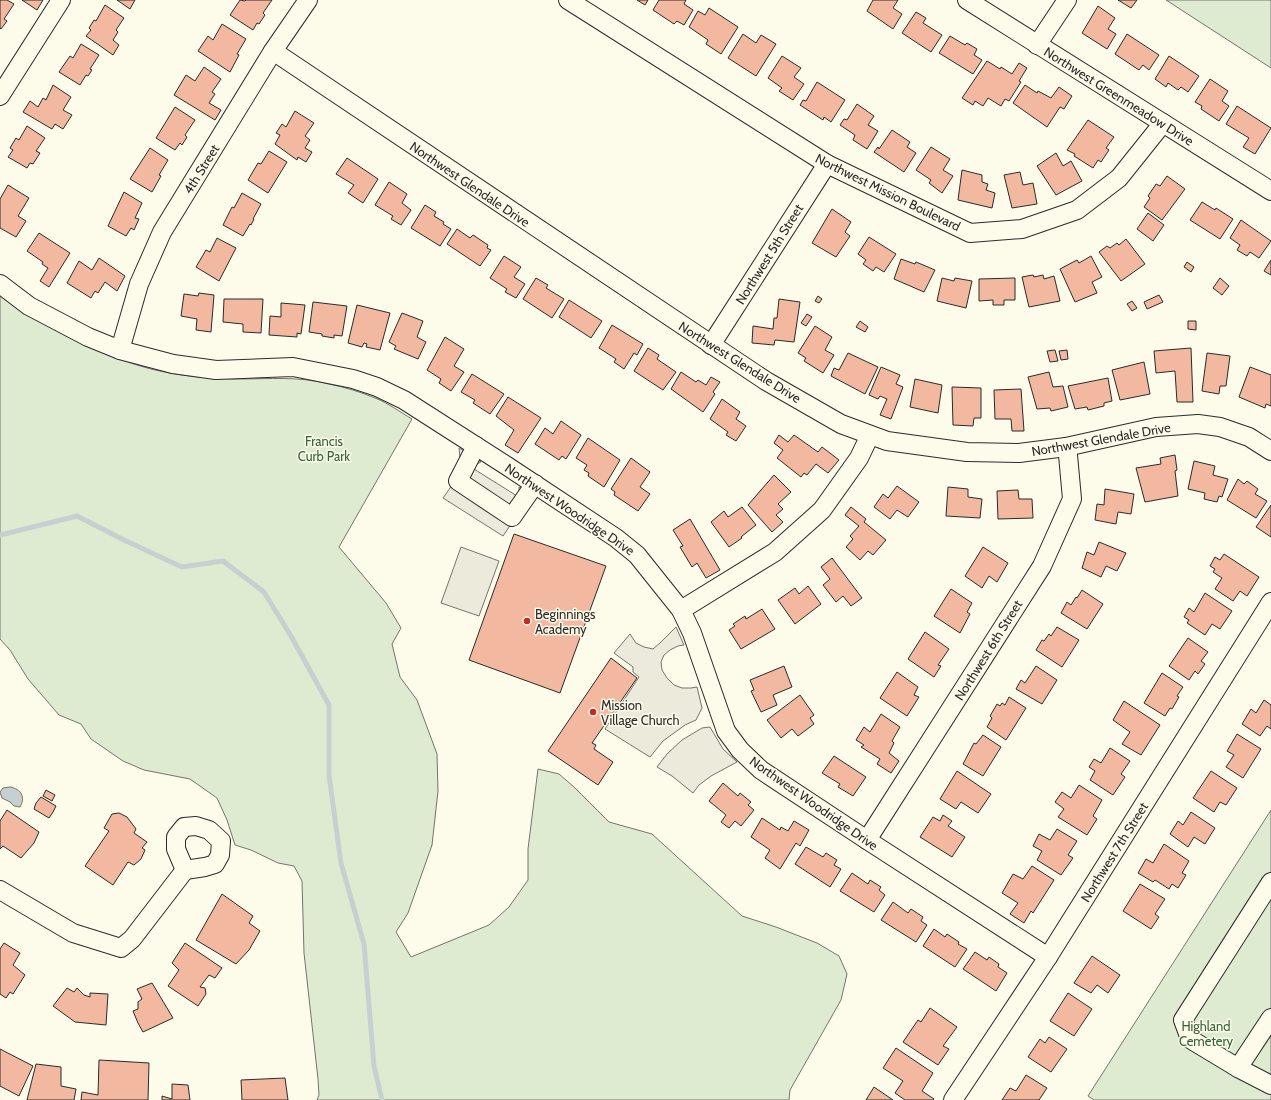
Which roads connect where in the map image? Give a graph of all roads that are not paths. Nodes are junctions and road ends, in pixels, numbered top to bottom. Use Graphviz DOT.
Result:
graph roads {
  1 [pos="61,0"];
  2 [pos="308,0"];
  3 [pos="568,0"];
  4 [pos="966,0"];
  5 [pos="1067,0"];
  6 [pos="1037,45"];
  7 [pos="273,51"];
  8 [pos="0,96"];
  9 [pos="1163,123"];
  10 [pos="827,164"];
  11 [pos="1271,191"];
  12 [pos="0,284"];
  13 [pos="711,345"];
  14 [pos="120,350"];
  15 [pos="870,435"];
  16 [pos="476,446"];
  17 [pos="1066,447"];
  18 [pos="1271,451"];
  19 [pos="535,484"];
  20 [pos="1271,602"];
  21 [pos="681,610"];
  22 [pos="867,840"];
  23 [pos="185,870"];
  24 [pos="1271,882"];
  25 [pos="0,890"];
  26 [pos="1048,957"];
  27 [pos="1271,1018"];
  28 [pos="1238,1068"];
  29 [pos="1271,1085"];
  30 [pos="953,1100"];
  1 -- 8 [label="street"];
  2 -- 7 [label="street, 4th Street"];
  3 -- 10 [label="street, Northwest Mission Boulevard"];
  4 -- 6 [label="street, Northwest Greenmeadow Drive"];
  5 -- 6 [label="street"];
  6 -- 9 [label="street, Northwest Greenmeadow Drive"];
  7 -- 13 [label="street, Northwest Glendale Drive"];
  7 -- 14 [label="street, 4th Street"];
  9 -- 10 [label="street, Northwest Mission Boulevard"];
  9 -- 11 [label="street, Northwest Greenmeadow Drive"];
  10 -- 13 [label="street, Northwest 5th Street"];
  12 -- 14 [label="street, Northwest Woodridge Drive"];
  13 -- 15 [label="street, Northwest Glendale Drive"];
  14 -- 16 [label="street, Northwest Woodridge Drive"];
  15 -- 17 [label="street, Northwest Glendale Drive"];
  15 -- 21 [label="street"];
  16 -- 19 [label="street, Northwest Woodridge Drive"];
  16 -- 19 [label="street"];
  17 -- 18 [label="street, Northwest Glendale Drive"];
  17 -- 22 [label="street, Northwest 6th Street"];
  19 -- 21 [label="street, Northwest Woodridge Drive"];
  20 -- 26 [label="street, Northwest 7th Street"];
  21 -- 22 [label="street, Northwest Woodridge Drive"];
  22 -- 26 [label="street, Northwest Woodridge Drive"];
  23 -- 25 [label="street"];
  24 -- 28 [label="street"];
  26 -- 30 [label="street, Northwest 7th Street"];
  27 -- 28 [label="street"];
  28 -- 29 [label="street"];
}
